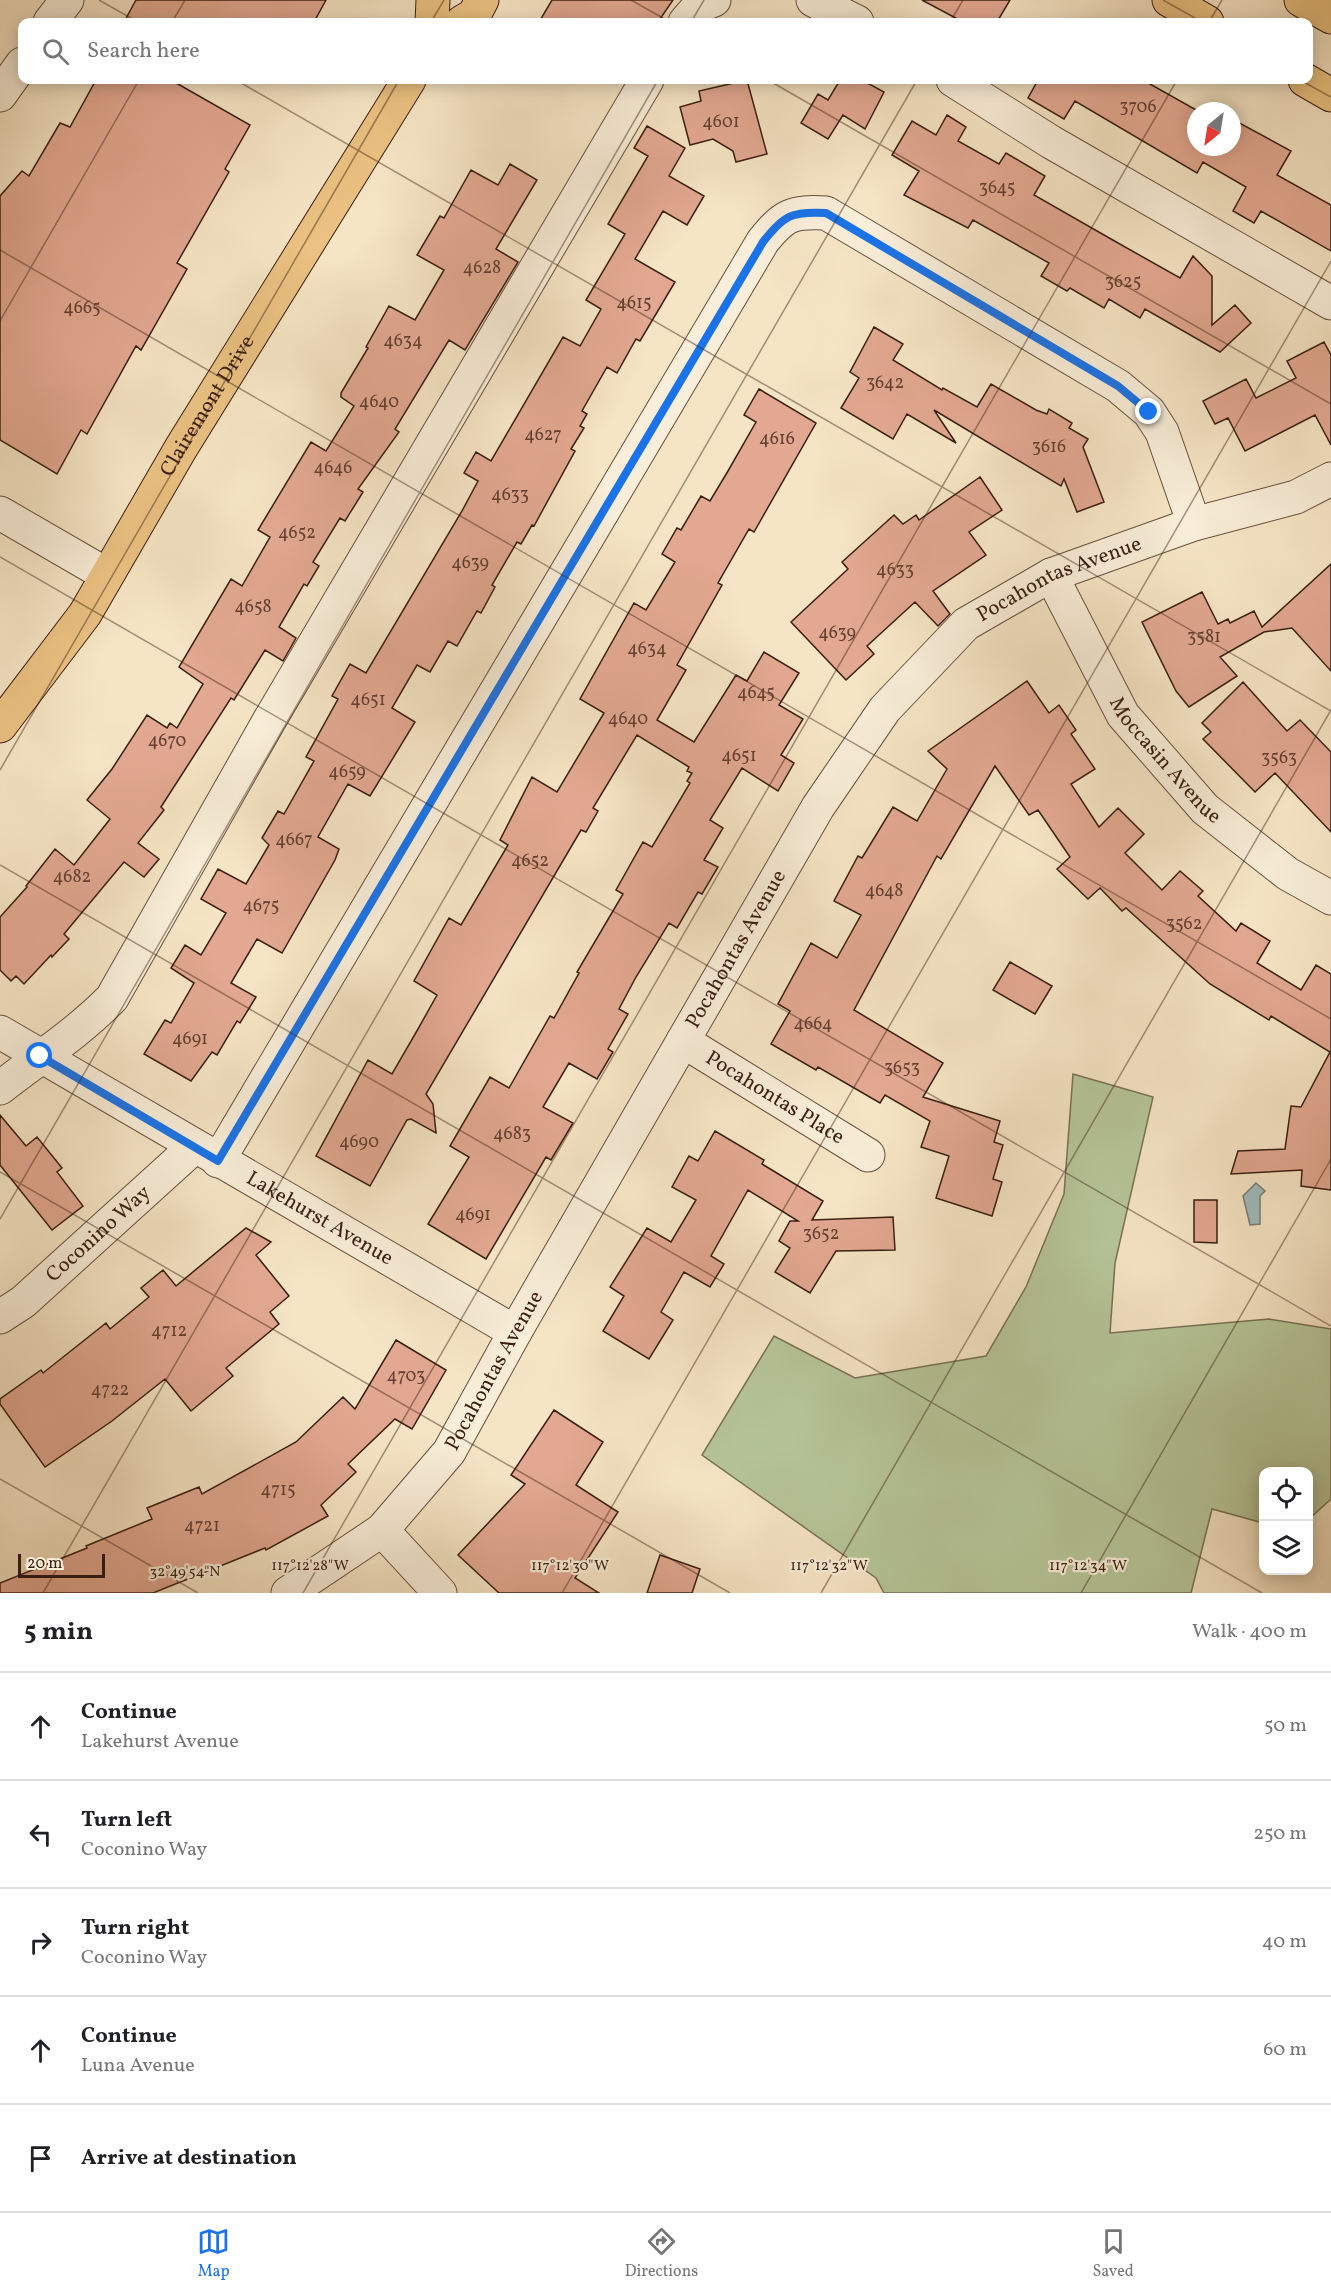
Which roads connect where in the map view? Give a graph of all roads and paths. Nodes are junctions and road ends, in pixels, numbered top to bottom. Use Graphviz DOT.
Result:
graph roads {
  1 [pos="67,0"];
  2 [pos="433,0"];
  3 [pos="482,0"];
  4 [pos="714,0"];
  5 [pos="813,0"];
  6 [pos="1169,0"];
  7 [pos="1301,0"];
  8 [pos="1331,17"];
  9 [pos="53,18"];
  10 [pos="432,18"];
  11 [pos="469,18"];
  12 [pos="688,18"];
  13 [pos="849,18"];
  14 [pos="1200,18"];
  15 [pos="18,70"];
  16 [pos="407,84"];
  17 [pos="645,84"];
  18 [pos="959,84"];
  19 [pos="1312,84"];
  20 [pos="0,95"];
  21 [pos="1331,95"];
  22 [pos="1331,303"];
  23 [pos="1331,479"];
  24 [pos="0,513"];
  25 [pos="1194,524"];
  26 [pos="107,575"];
  27 [pos="1051,575"];
  28 [pos="0,726"];
  29 [pos="1331,898"];
  30 [pos="0,1032"];
  31 [pos="683,1041"];
  32 [pos="40,1056"];
  33 [pos="0,1088"];
  34 [pos="206,1154"];
  35 [pos="868,1155"];
  36 [pos="0,1317"];
  37 [pos="515,1332"];
  38 [pos="382,1530"];
  39 [pos="288,1593"];
  40 [pos="440,1593"];
  1 -- 9 [label="street"];
  2 -- 10 [label="main road"];
  3 -- 11 [label="main road"];
  4 -- 12 [label="street"];
  5 -- 13 [label="street"];
  6 -- 14 [label="main road"];
  7 -- 8 [label="main road"];
  15 -- 20 [label="street"];
  16 -- 26 [label="main road, Clairemont Drive"];
  17 -- 32 [label="street"];
  18 -- 22 [label="street"];
  19 -- 21 [label="main road"];
  23 -- 25 [label="street, Pocahontas Avenue"];
  24 -- 26 [label="street"];
  25 -- 27 [label="street, Pocahontas Avenue"];
  25 -- 34 [label="street, Coconino Way"];
  26 -- 28 [label="main road, Clairemont Drive"];
  27 -- 29 [label="street, Moccasin Avenue"];
  27 -- 31 [label="street, Pocahontas Avenue"];
  30 -- 32 [label="street, Lakehurst Avenue"];
  31 -- 35 [label="street, Pocahontas Place"];
  31 -- 37 [label="street, Pocahontas Avenue"];
  32 -- 33 [label="street"];
  32 -- 34 [label="street, Lakehurst Avenue"];
  34 -- 36 [label="street, Coconino Way"];
  34 -- 37 [label="street, Lakehurst Avenue"];
  37 -- 38 [label="street, Pocahontas Avenue"];
  38 -- 39 [label="street, Pocahontas Avenue"];
  38 -- 40 [label="street"];
}
